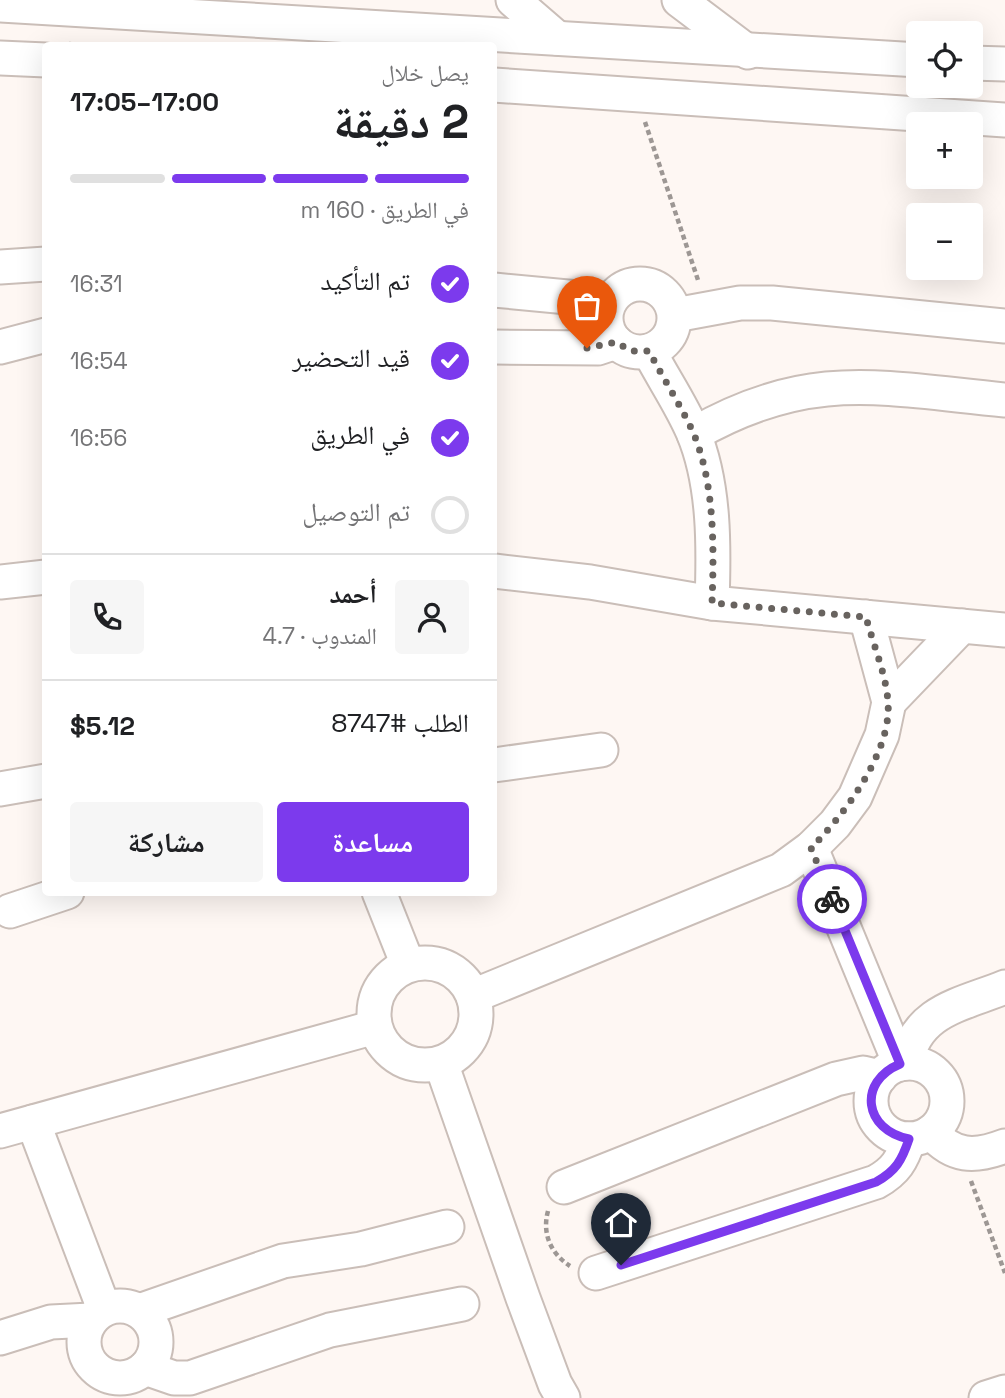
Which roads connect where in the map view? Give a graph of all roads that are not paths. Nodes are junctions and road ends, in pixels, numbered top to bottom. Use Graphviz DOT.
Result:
graph roads {
  1 [pos="340,0"];
  2 [pos="513,0"];
  3 [pos="679,0"];
  4 [pos="0,5"];
  5 [pos="308,25"];
  6 [pos="556,38"];
  7 [pos="748,52"];
  8 [pos="0,58"];
  9 [pos="906,59"];
  10 [pos="42,60"];
  11 [pos="983,63"];
  12 [pos="1005,64"];
  13 [pos="497,85"];
  14 [pos="1005,120"];
  15 [pos="42,264"];
  16 [pos="0,267"];
  17 [pos="497,290"];
  18 [pos="610,301"];
  19 [pos="675,315"];
  20 [pos="1005,326"];
  21 [pos="42,336"];
  22 [pos="616,342"];
  23 [pos="0,347"];
  24 [pos="497,347"];
  25 [pos="649,351"];
  26 [pos="1005,400"];
  27 [pos="694,434"];
  28 [pos="497,571"];
  29 [pos="42,577"];
  30 [pos="0,582"];
  31 [pos="712,603"];
  32 [pos="866,617"];
  33 [pos="962,626"];
  34 [pos="1005,630"];
  35 [pos="888,702"];
  36 [pos="601,750"];
  37 [pos="497,765"];
  38 [pos="42,782"];
  39 [pos="0,789"];
  40 [pos="811,848"];
  41 [pos="55,896"];
  42 [pos="381,896"];
  43 [pos="10,911"];
  44 [pos="408,965"];
  45 [pos="1005,987"];
  46 [pos="473,996"];
  47 [pos="374,1027"];
  48 [pos="441,1063"];
  49 [pos="895,1068"];
  50 [pos="33,1122"];
  51 [pos="0,1131"];
  52 [pos="920,1135"];
  53 [pos="1005,1146"];
  54 [pos="564,1187"];
  55 [pos="447,1227"];
  56 [pos="596,1273"];
  57 [pos="462,1304"];
  58 [pos="139,1311"];
  59 [pos="97,1315"];
  60 [pos="0,1338"];
  61 [pos="126,1382"];
  62 [pos="1005,1392"];
  63 [pos="557,1393"];
  64 [pos="986,1398"];
  1 -- 5 [label="street"];
  2 -- 6 [label="street"];
  3 -- 7 [label="street"];
  4 -- 5 [label="street"];
  5 -- 6 [label="street"];
  6 -- 7 [label="street"];
  7 -- 9 [label="street"];
  8 -- 10 [label="street"];
  11 -- 12 [label="street"];
  13 -- 14 [label="street"];
  15 -- 16 [label="street"];
  17 -- 18 [label="street"];
  18 -- 19 [label="street"];
  18 -- 22 [label="street"];
  19 -- 20 [label="street"];
  19 -- 25 [label="street"];
  21 -- 23 [label="street"];
  22 -- 24 [label="street"];
  22 -- 25 [label="street"];
  25 -- 27 [label="street"];
  26 -- 27 [label="street"];
  27 -- 31 [label="street"];
  28 -- 31 [label="street"];
  29 -- 30 [label="street"];
  31 -- 32 [label="street"];
  32 -- 33 [label="street"];
  32 -- 35 [label="street"];
  33 -- 34 [label="street"];
  33 -- 35 [label="street"];
  35 -- 40 [label="street"];
  36 -- 37 [label="street"];
  38 -- 39 [label="street"];
  40 -- 46 [label="street"];
  40 -- 49 [label="street"];
  41 -- 43 [label="street"];
  42 -- 44 [label="street"];
  44 -- 46 [label="street"];
  44 -- 47 [label="street"];
  45 -- 49 [label="street"];
  46 -- 48 [label="street"];
  47 -- 48 [label="street"];
  47 -- 50 [label="street"];
  48 -- 63 [label="street"];
  49 -- 52 [label="street"];
  49 -- 52 [label="street"];
  49 -- 54 [label="street"];
  50 -- 51 [label="street"];
  50 -- 59 [label="street"];
  52 -- 53 [label="street"];
  52 -- 56 [label="street"];
  55 -- 58 [label="street"];
  57 -- 61 [label="street"];
  58 -- 59 [label="street"];
  58 -- 61 [label="street"];
  59 -- 60 [label="street"];
  59 -- 61 [label="street"];
  62 -- 64 [label="street"];
}
